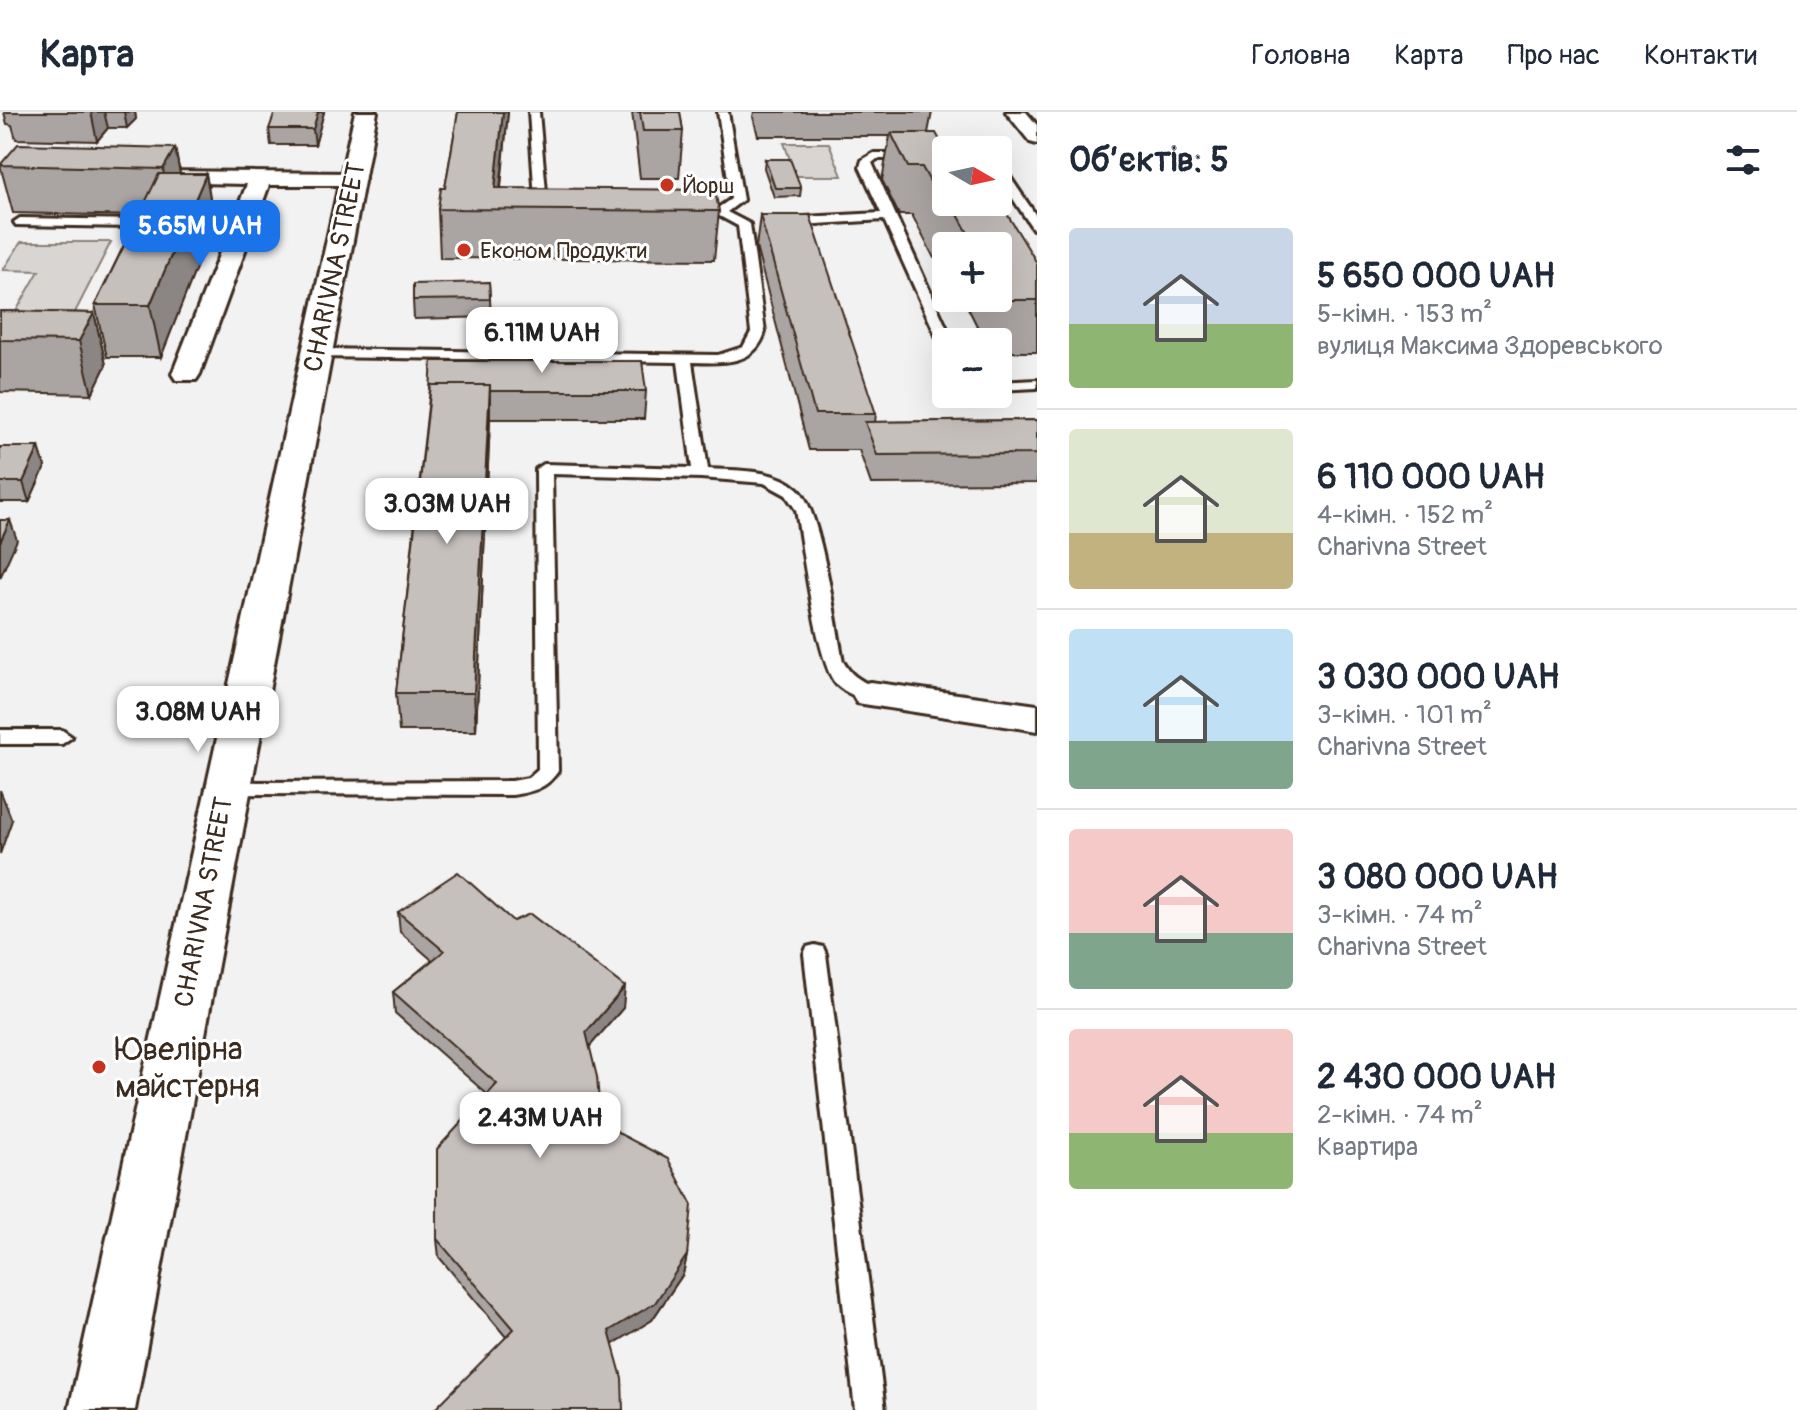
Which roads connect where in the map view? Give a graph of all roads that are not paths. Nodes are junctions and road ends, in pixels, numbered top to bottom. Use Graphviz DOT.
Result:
graph roads {
  1 [pos="366,112"];
  2 [pos="534,112"];
  3 [pos="723,112"];
  4 [pos="1016,112"];
  5 [pos="1037,138"];
  6 [pos="932,156"];
  7 [pos="136,177"];
  8 [pos="354,179"];
  9 [pos="260,180"];
  10 [pos="1012,188"];
  11 [pos="703,212"];
  12 [pos="718,212"];
  13 [pos="555,214"];
  14 [pos="888,216"];
  15 [pos="20,222"];
  16 [pos="773,222"];
  17 [pos="1037,226"];
  18 [pos="127,251"];
  19 [pos="940,328"];
  20 [pos="316,353"];
  21 [pos="684,358"];
  22 [pos="186,374"];
  23 [pos="1037,384"];
  24 [pos="1012,385"];
  25 [pos="701,473"];
  26 [pos="870,694"];
  27 [pos="1037,718"];
  28 [pos="0,737"];
  29 [pos="62,737"];
  30 [pos="226,789"];
  31 [pos="815,954"];
  32 [pos="102,1410"];
  33 [pos="870,1410"];
  1 -- 8 [label="street, CHARIVNA STREET"];
  2 -- 13 [label="lane"];
  3 -- 12 [label="lane"];
  4 -- 5 [label="street"];
  6 -- 14 [label="lane"];
  7 -- 9 [label="street"];
  8 -- 9 [label="street"];
  8 -- 20 [label="street, CHARIVNA STREET"];
  9 -- 22 [label="street"];
  10 -- 17 [label="lane"];
  11 -- 12 [label="lane"];
  12 -- 21 [label="lane"];
  14 -- 16 [label="lane"];
  14 -- 19 [label="lane"];
  15 -- 18 [label="lane"];
  20 -- 21 [label="lane"];
  20 -- 30 [label="street, CHARIVNA STREET"];
  21 -- 25 [label="lane"];
  23 -- 24 [label="lane"];
  25 -- 26 [label="lane"];
  25 -- 30 [label="lane"];
  26 -- 27 [label="street"];
  28 -- 29 [label="lane"];
  30 -- 32 [label="street, CHARIVNA STREET"];
  31 -- 33 [label="lane"];
}
